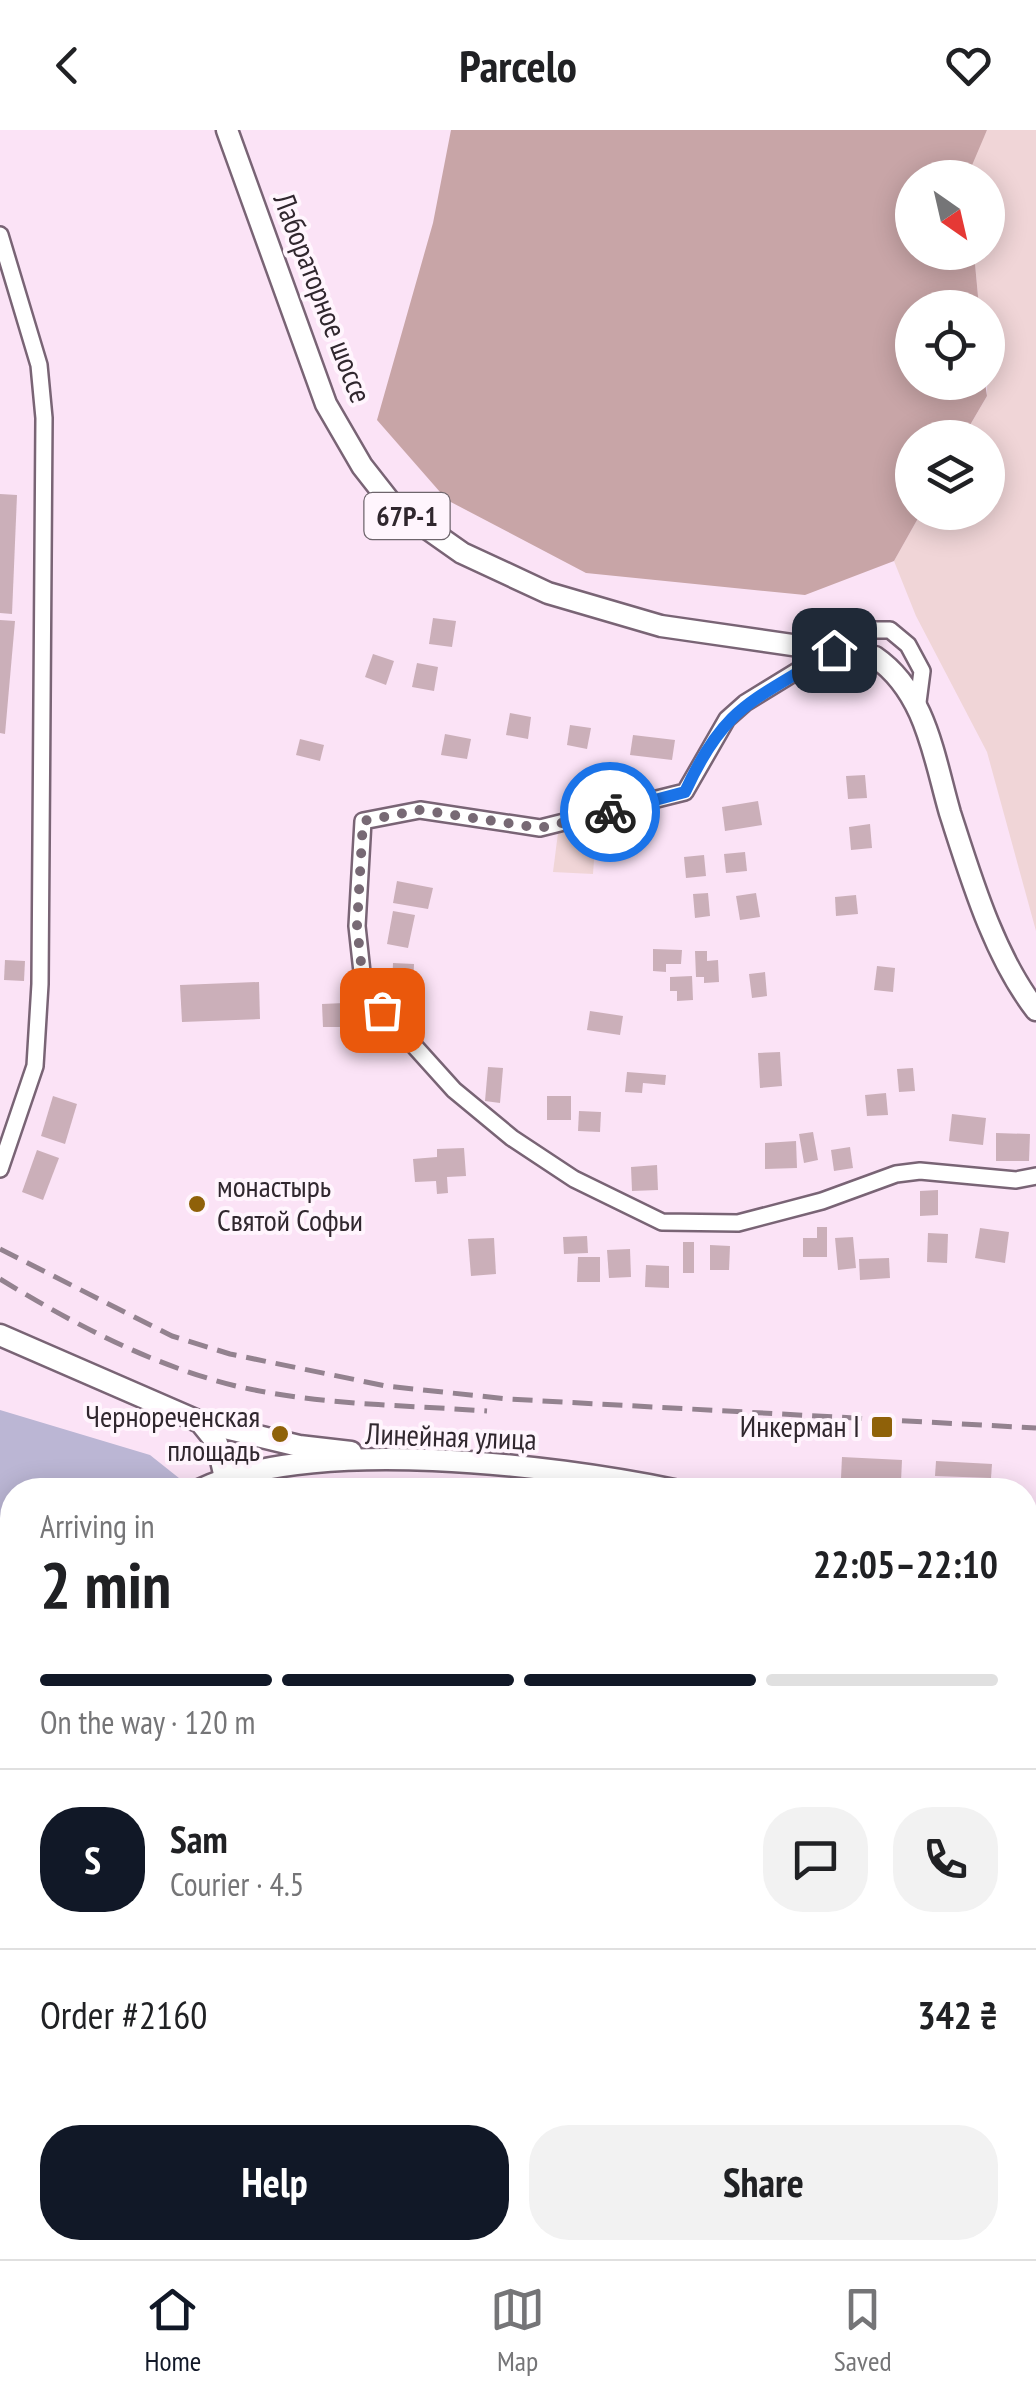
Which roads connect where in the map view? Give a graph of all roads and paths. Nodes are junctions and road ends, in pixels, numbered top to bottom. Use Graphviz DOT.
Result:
graph roads {
  1 [pos="227,130"];
  2 [pos="0,235"];
  3 [pos="834,650"];
  4 [pos="917,710"];
  5 [pos="1036,1010"];
  6 [pos="0,1169"];
  7 [pos="1036,1176"];
  8 [pos="0,1334"];
  9 [pos="200,1422"];
  10 [pos="432,1460"];
  11 [pos="224,1478"];
  12 [pos="616,1478"];
  1 -- 3 [label="main road, Лабораторное шоссе / 67Р-1"];
  2 -- 6 [label="street"];
  3 -- 4 [label="main road, 67Р-1"];
  3 -- 4 [label="street"];
  3 -- 7 [label="street"];
  4 -- 5 [label="main road, 67Р-1"];
  8 -- 9 [label="main road"];
  9 -- 10 [label="main road"];
  9 -- 11 [label="main road"];
  10 -- 11 [label="main road, Линейная улица"];
  10 -- 12 [label="main road, Линейная улица"];
}
